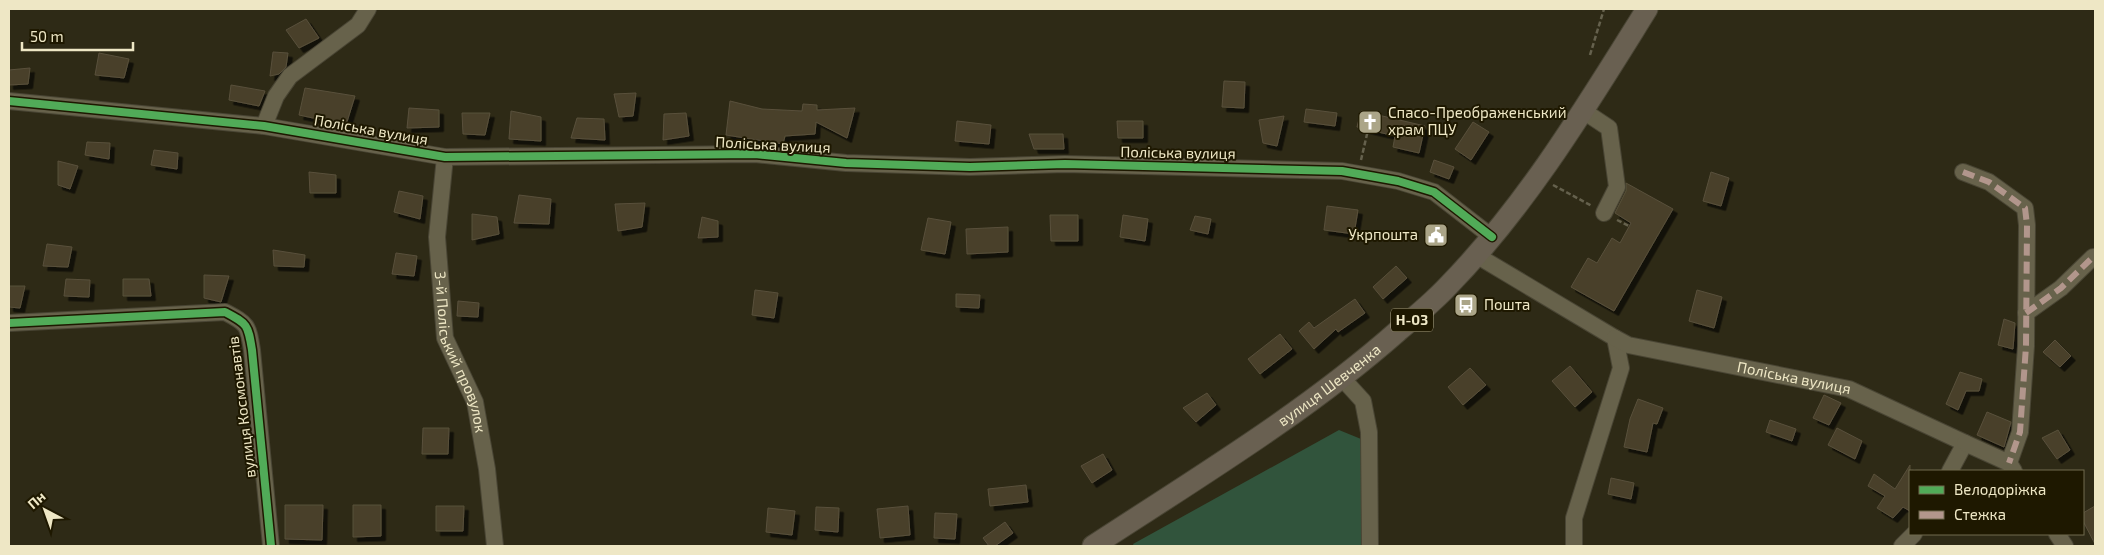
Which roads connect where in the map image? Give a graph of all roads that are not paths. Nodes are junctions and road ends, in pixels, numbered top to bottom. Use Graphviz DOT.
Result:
graph roads {
  1 [pos="368,9"];
  2 [pos="1648,9"];
  3 [pos="9,101"];
  4 [pos="1582,110"];
  5 [pos="264,126"];
  6 [pos="445,157"];
  7 [pos="1963,172"];
  8 [pos="1604,212"];
  9 [pos="1492,237"];
  10 [pos="1476,255"];
  11 [pos="2095,257"];
  12 [pos="2026,313"];
  13 [pos="9,323"];
  14 [pos="1615,338"];
  15 [pos="1342,378"];
  16 [pos="1965,443"];
  17 [pos="2011,467"];
  18 [pos="1951,470"];
  19 [pos="1913,535"];
  20 [pos="2058,535"];
  21 [pos="271,546"];
  22 [pos="495,546"];
  23 [pos="1093,546"];
  24 [pos="1370,546"];
  25 [pos="1574,546"];
  26 [pos="1902,546"];
  27 [pos="2065,546"];
  1 -- 5 [label="street"];
  2 -- 4 [label="main road, вулиця Шевченка / Н-03"];
  3 -- 5 [label="street, Поліська вулиця"];
  4 -- 8 [label="street"];
  4 -- 9 [label="main road, вулиця Шевченка / Н-03"];
  5 -- 6 [label="street, Поліська вулиця"];
  6 -- 9 [label="street, Поліська вулиця"];
  6 -- 22 [label="street, 3-й Поліський провулок"];
  7 -- 12 [label="street"];
  9 -- 10 [label="main road, вулиця Шевченка / Н-03"];
  10 -- 14 [label="street, Поліська вулиця"];
  10 -- 15 [label="main road, вулиця Шевченка / Н-03"];
  11 -- 12 [label="street"];
  12 -- 17 [label="street"];
  13 -- 21 [label="street, вулиця Космонавтів"];
  14 -- 16 [label="street, Поліська вулиця"];
  14 -- 25 [label="street"];
  15 -- 23 [label="main road, вулиця Шевченка / Н-03"];
  15 -- 24 [label="street"];
  16 -- 17 [label="street, Поліська вулиця"];
  16 -- 18 [label="street"];
  19 -- 26 [label="street"];
  20 -- 27 [label="street"];
}
